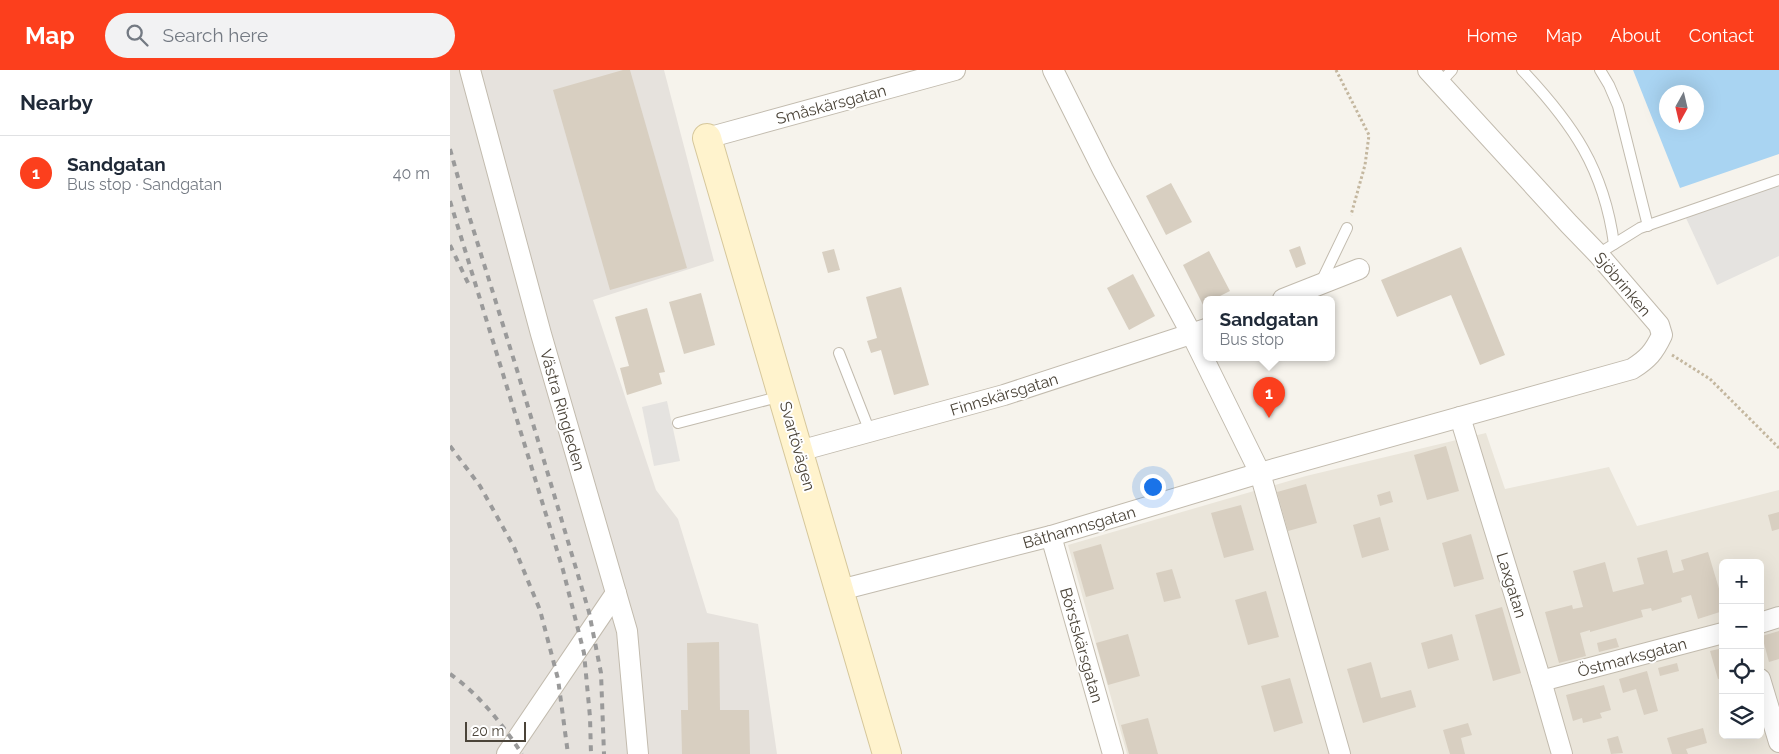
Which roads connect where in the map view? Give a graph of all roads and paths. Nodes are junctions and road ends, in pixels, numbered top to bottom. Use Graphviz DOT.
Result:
graph roads {
  1 [pos="470,70"];
  2 [pos="955,70"];
  3 [pos="1053,70"];
  4 [pos="1336,70"];
  5 [pos="1522,70"];
  6 [pos="1600,70"];
  7 [pos="1440,74"];
  8 [pos="707,138"];
  9 [pos="1779,180"];
  10 [pos="1648,226"];
  11 [pos="1347,228"];
  12 [pos="1606,249"];
  13 [pos="1360,269"];
  14 [pos="1320,285"];
  15 [pos="1291,296"];
  16 [pos="1199,332"];
  17 [pos="1655,349"];
  18 [pos="839,353"];
  19 [pos="1212,361"];
  20 [pos="783,396"];
  21 [pos="1460,417"];
  22 [pos="678,423"];
  23 [pos="870,432"];
  24 [pos="1779,448"];
  25 [pos="799,451"];
  26 [pos="1260,473"];
  27 [pos="1051,536"];
  28 [pos="840,590"];
  29 [pos="616,593"];
  30 [pos="1779,617"];
  31 [pos="1764,622"];
  32 [pos="1719,634"];
  33 [pos="1541,681"];
  34 [pos="1764,691"];
  35 [pos="1779,742"];
  36 [pos="507,754"];
  37 [pos="638,754"];
  38 [pos="887,754"];
  39 [pos="1113,754"];
  40 [pos="1340,754"];
  41 [pos="1562,754"];
  1 -- 29 [label="street, Västra Ringleden"];
  2 -- 8 [label="street, Småskärsgatan"];
  3 -- 16 [label="street"];
  4 -- 11 [label="path"];
  5 -- 12 [label="lane"];
  6 -- 10 [label="lane"];
  7 -- 12 [label="street, Sjöbrinken"];
  8 -- 20 [label="main road, Svartövägen"];
  9 -- 10 [label="lane"];
  10 -- 12 [label="lane"];
  11 -- 14 [label="lane"];
  12 -- 17 [label="street, Sjöbrinken"];
  13 -- 14 [label="street"];
  14 -- 15 [label="street"];
  16 -- 23 [label="street, Finnskärsgatan"];
  17 -- 21 [label="street"];
  17 -- 24 [label="path"];
  18 -- 23 [label="lane"];
  19 -- 26 [label="street"];
  20 -- 22 [label="lane"];
  20 -- 25 [label="main road, Svartövägen"];
  21 -- 26 [label="street, Båthamnsgatan"];
  21 -- 33 [label="street, Laxgatan"];
  23 -- 25 [label="street, Finnskärsgatan"];
  25 -- 28 [label="main road, Svartövägen"];
  26 -- 27 [label="street, Båthamnsgatan"];
  26 -- 40 [label="street"];
  27 -- 28 [label="street, Båthamnsgatan"];
  27 -- 39 [label="street, Börstskärsgatan"];
  28 -- 38 [label="main road, Svartövägen"];
  29 -- 36 [label="street"];
  29 -- 37 [label="street, Västra Ringleden"];
  30 -- 31 [label="street"];
  32 -- 33 [label="street, Östmarksgatan"];
  33 -- 41 [label="street, Laxgatan"];
  34 -- 35 [label="street"];
}
